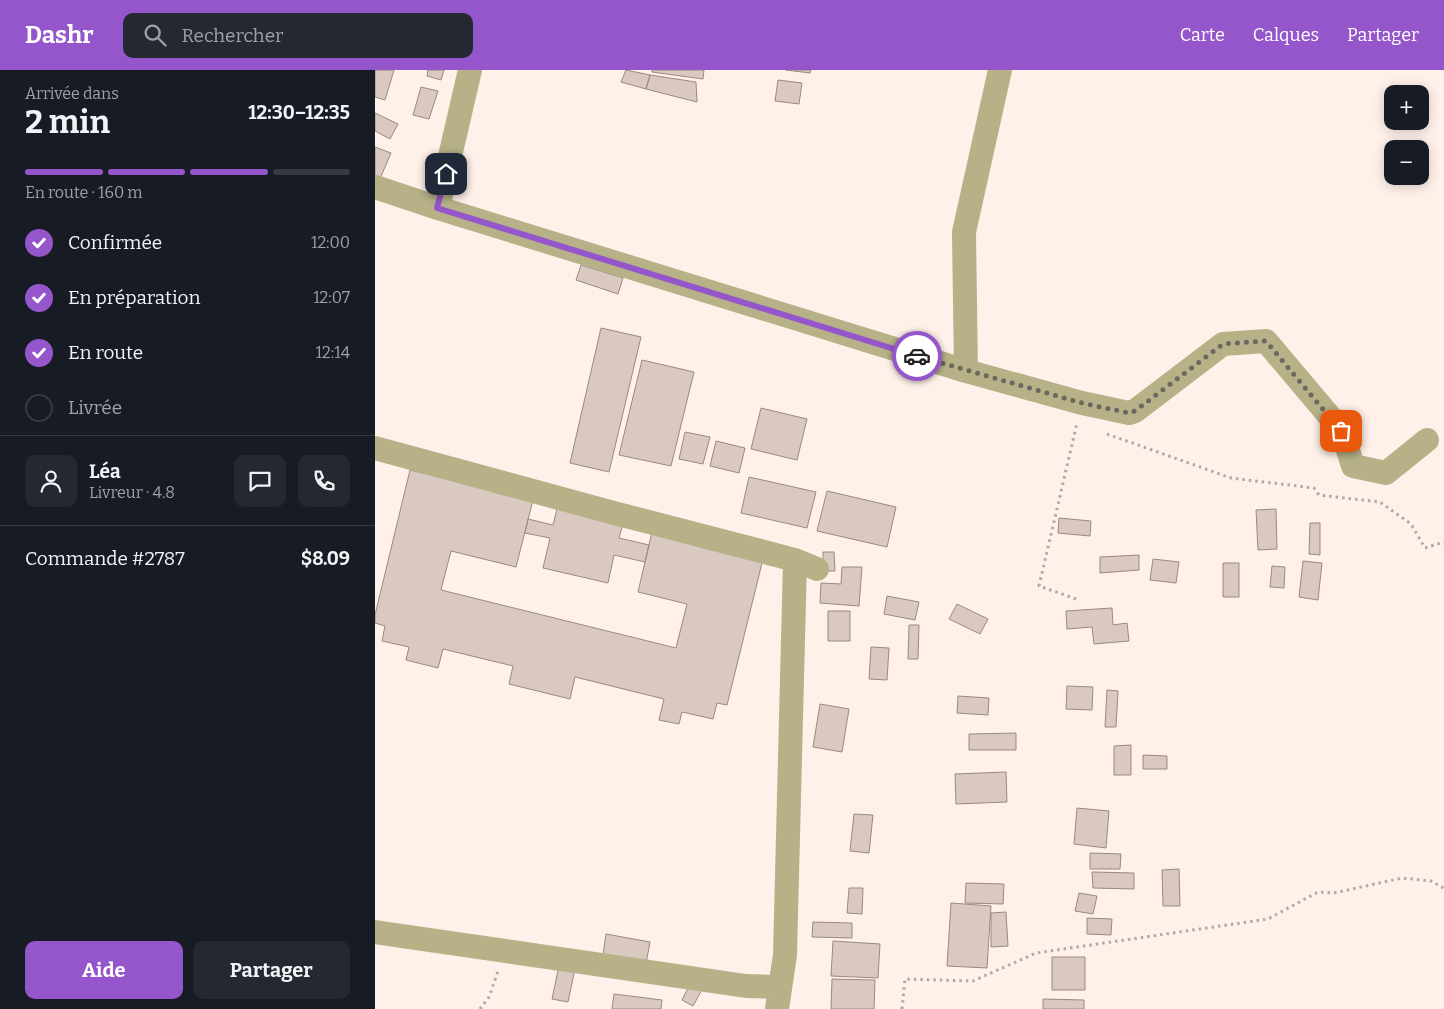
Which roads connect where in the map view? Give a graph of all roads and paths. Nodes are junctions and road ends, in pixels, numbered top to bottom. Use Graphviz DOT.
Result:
graph roads {
  1 [pos="470,70"];
  2 [pos="1000,70"];
  3 [pos="375,187"];
  4 [pos="437,208"];
  5 [pos="966,371"];
  6 [pos="1082,417"];
  7 [pos="1104,432"];
  8 [pos="1427,440"];
  9 [pos="375,448"];
  10 [pos="1444,542"];
  11 [pos="795,560"];
  12 [pos="817,569"];
  13 [pos="1076,598"];
  14 [pos="1444,891"];
  15 [pos="375,932"];
  16 [pos="507,949"];
  17 [pos="778,998"];
  18 [pos="480,1009"];
  19 [pos="902,1009"];
  1 -- 4 [label="street"];
  2 -- 5 [label="street"];
  3 -- 4 [label="street"];
  4 -- 5 [label="street"];
  5 -- 6 [label="street"];
  6 -- 8 [label="street"];
  6 -- 13 [label="path"];
  7 -- 10 [label="path"];
  9 -- 11 [label="street"];
  11 -- 12 [label="street"];
  11 -- 17 [label="street"];
  14 -- 19 [label="path"];
  15 -- 16 [label="street"];
  16 -- 17 [label="street"];
  16 -- 18 [label="path"];
}
